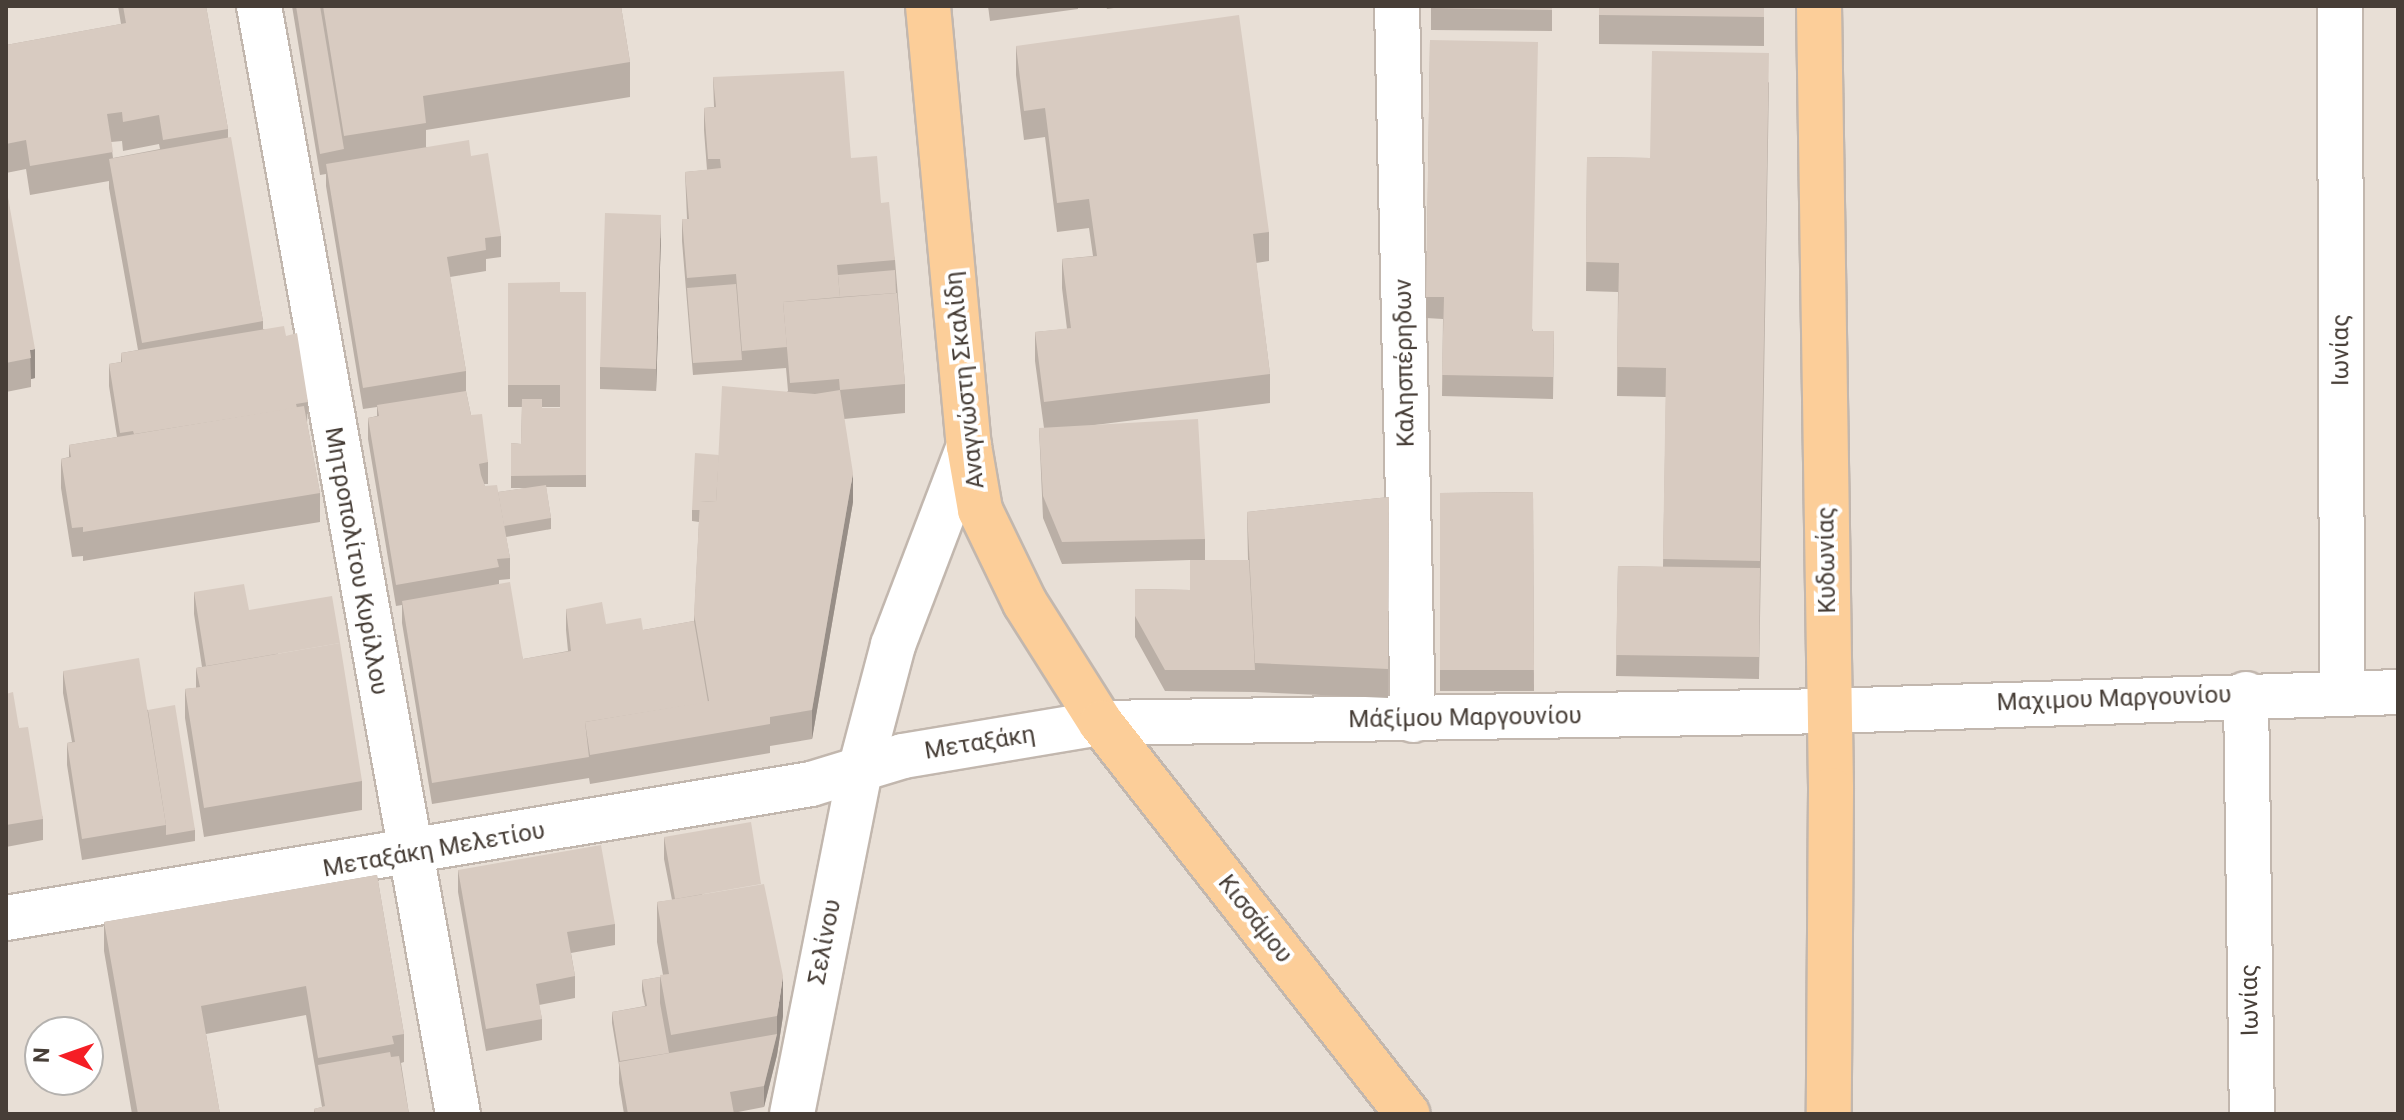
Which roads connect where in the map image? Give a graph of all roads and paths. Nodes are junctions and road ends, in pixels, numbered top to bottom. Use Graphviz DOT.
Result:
graph roads {
  1 [pos="259,6"];
  2 [pos="928,6"];
  3 [pos="1397,6"];
  4 [pos="1819,6"];
  5 [pos="2340,6"];
  6 [pos="969,446"];
  7 [pos="2398,692"];
  8 [pos="2342,693"];
  9 [pos="2246,694"];
  10 [pos="1829,711"];
  11 [pos="1413,720"];
  12 [pos="1101,723"];
  13 [pos="860,770"];
  14 [pos="414,854"];
  15 [pos="6,918"];
  16 [pos="458,1114"];
  17 [pos="792,1114"];
  18 [pos="1408,1114"];
  19 [pos="1829,1114"];
  20 [pos="2252,1114"];
  1 -- 14 [label="street, Μητροπολίτου Κυρίλλου"];
  2 -- 6 [label="main road, Αναγνώστη Σκαλίδη"];
  3 -- 11 [label="street, Καλησπέρηδων"];
  4 -- 10 [label="main road, Κυδωνίας"];
  5 -- 8 [label="street, Ιωνίας"];
  6 -- 12 [label="main road, Αναγνώστη Σκαλίδη"];
  6 -- 13 [label="street, Σελίνου"];
  7 -- 8 [label="street, Μαχιμου Mαργουνίου"];
  8 -- 9 [label="street, Μαχιμου Mαργουνίου"];
  9 -- 10 [label="street, Μαχιμου Mαργουνίου"];
  9 -- 20 [label="street, Ιωνίας"];
  10 -- 11 [label="street, Μάξίμου Mαργουνίου"];
  10 -- 19 [label="main road, Κυδωνίας"];
  11 -- 12 [label="street, Μάξίμου Mαργουνίου"];
  12 -- 13 [label="street, Μεταξάκη"];
  12 -- 18 [label="main road, Κισσάμου"];
  13 -- 14 [label="street, Μεταξάκη Μελετίου"];
  13 -- 17 [label="street, Σελίνου"];
  14 -- 15 [label="street, Μεταξάκη Μελετίου"];
  14 -- 16 [label="street, Μητροπολίτου Κυρίλλου"];
}
